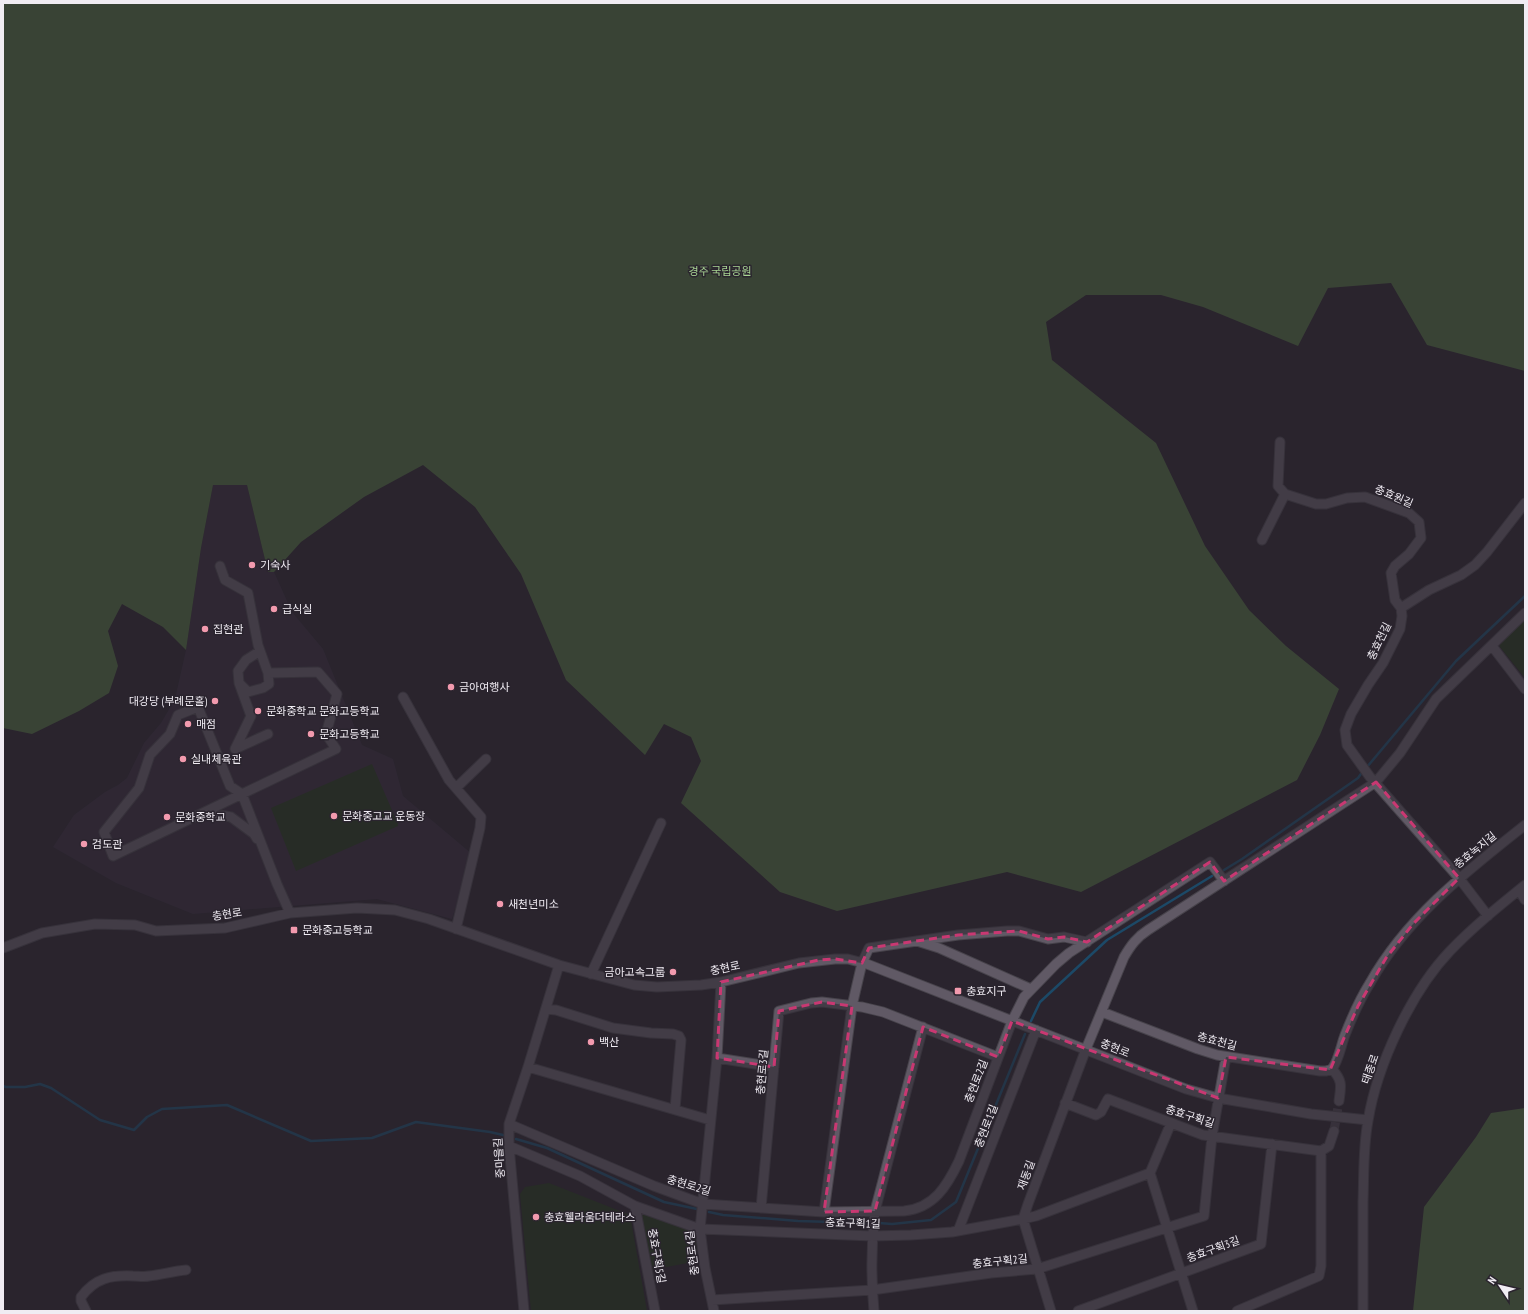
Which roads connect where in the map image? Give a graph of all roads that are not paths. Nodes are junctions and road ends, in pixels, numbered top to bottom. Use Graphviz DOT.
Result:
graph roads {
  1 [pos="1280,442"];
  2 [pos="1285,494"];
  3 [pos="1525,503"];
  4 [pos="1522,513"];
  5 [pos="1262,540"];
  6 [pos="220,566"];
  7 [pos="1401,608"];
  8 [pos="1525,613"];
  9 [pos="1492,646"];
  10 [pos="260,651"];
  11 [pos="268,673"];
  12 [pos="239,684"];
  13 [pos="1525,689"];
  14 [pos="403,697"];
  15 [pos="268,734"];
  16 [pos="486,759"];
  17 [pos="1376,782"];
  18 [pos="456,788"];
  19 [pos="242,794"];
  20 [pos="206,812"];
  21 [pos="661,824"];
  22 [pos="1525,825"];
  23 [pos="265,852"];
  24 [pos="1459,878"];
  25 [pos="1224,881"];
  26 [pos="1522,887"];
  27 [pos="1525,900"];
  28 [pos="290,913"];
  29 [pos="1488,916"];
  30 [pos="456,928"];
  31 [pos="915,941"];
  32 [pos="1087,942"];
  33 [pos="3,948"];
  34 [pos="862,963"];
  35 [pos="559,965"];
  36 [pos="591,974"];
  37 [pos="721,982"];
  38 [pos="1031,989"];
  39 [pos="852,1006"];
  40 [pos="546,1009"];
  41 [pos="1102,1012"];
  42 [pos="1012,1021"];
  43 [pos="923,1027"];
  44 [pos="1036,1030"];
  45 [pos="1086,1049"];
  46 [pos="998,1057"];
  47 [pos="1226,1057"];
  48 [pos="717,1058"];
  49 [pos="528,1067"];
  50 [pos="774,1067"];
  51 [pos="1332,1069"];
  52 [pos="1218,1098"];
  53 [pos="1339,1102"];
  54 [pos="1065,1103"];
  55 [pos="675,1109"];
  56 [pos="710,1120"];
  57 [pos="1368,1120"];
  58 [pos="1170,1123"];
  59 [pos="509,1124"];
  60 [pos="1334,1131"];
  61 [pos="1212,1136"];
  62 [pos="1272,1144"];
  63 [pos="509,1146"];
  64 [pos="1321,1151"];
  65 [pos="1150,1173"];
  66 [pos="703,1204"];
  67 [pos="636,1206"];
  68 [pos="761,1208"];
  69 [pos="824,1212"];
  70 [pos="875,1212"];
  71 [pos="1023,1219"];
  72 [pos="700,1229"];
  73 [pos="1167,1229"];
  74 [pos="958,1231"];
  75 [pos="872,1236"];
  76 [pos="1037,1269"];
  77 [pos="186,1270"];
  78 [pos="1181,1274"];
  79 [pos="872,1290"];
  80 [pos="712,1300"];
  81 [pos="86,1311"];
  82 [pos="524,1311"];
  83 [pos="654,1311"];
  84 [pos="714,1311"];
  85 [pos="874,1311"];
  86 [pos="1051,1311"];
  87 [pos="1078,1311"];
  88 [pos="1193,1311"];
  89 [pos="1237,1311"];
  90 [pos="1363,1311"];
  1 -- 2 [label="street"];
  2 -- 5 [label="street"];
  2 -- 7 [label="street, 충효원길"];
  3 -- 4 [label="street"];
  4 -- 7 [label="street"];
  6 -- 10 [label="street"];
  7 -- 17 [label="street, 충효천길"];
  8 -- 9 [label="street"];
  9 -- 13 [label="street"];
  9 -- 17 [label="street"];
  10 -- 11 [label="street"];
  10 -- 12 [label="street"];
  11 -- 12 [label="street"];
  11 -- 19 [label="street"];
  12 -- 15 [label="street"];
  14 -- 18 [label="street"];
  16 -- 18 [label="street"];
  17 -- 24 [label="street, 충효천길"];
  17 -- 25 [label="street"];
  18 -- 30 [label="street"];
  19 -- 20 [label="street"];
  19 -- 20 [label="street"];
  19 -- 23 [label="street"];
  20 -- 23 [label="street"];
  21 -- 36 [label="street"];
  22 -- 24 [label="street, 충효녹지길"];
  23 -- 28 [label="street"];
  24 -- 29 [label="street, 충효녹지길"];
  24 -- 51 [label="street"];
  25 -- 32 [label="street"];
  25 -- 41 [label="street"];
  26 -- 27 [label="street"];
  26 -- 29 [label="street, 태종로"];
  28 -- 30 [label="street, 충현로"];
  28 -- 33 [label="street, 충현로"];
  29 -- 57 [label="street, 태종로"];
  30 -- 35 [label="street, 충현로"];
  31 -- 32 [label="street"];
  31 -- 34 [label="street"];
  31 -- 38 [label="street"];
  32 -- 38 [label="street, 충현로2길"];
  34 -- 37 [label="street, 충현로"];
  34 -- 39 [label="street"];
  34 -- 42 [label="street, 충현로"];
  35 -- 36 [label="street, 충현로"];
  35 -- 40 [label="street, 중마을길"];
  36 -- 37 [label="street, 충현로"];
  37 -- 48 [label="street, 충현로4길"];
  38 -- 42 [label="street, 충현로2길"];
  39 -- 43 [label="street, 충현로3길"];
  39 -- 50 [label="street, 충현로3길"];
  39 -- 69 [label="street"];
  40 -- 49 [label="street, 중마을길"];
  40 -- 55 [label="street"];
  41 -- 45 [label="street"];
  41 -- 47 [label="street, 충효천길"];
  42 -- 44 [label="street, 충현로"];
  42 -- 46 [label="street, 충현로2길"];
  43 -- 46 [label="street, 충현로3길"];
  43 -- 70 [label="street"];
  44 -- 45 [label="street, 충현로"];
  44 -- 74 [label="street, 충현로1길"];
  45 -- 52 [label="street, 충현로"];
  45 -- 54 [label="street, 재동길"];
  46 -- 70 [label="street, 충현로2길"];
  47 -- 51 [label="street, 충효천길"];
  47 -- 52 [label="street"];
  48 -- 50 [label="street"];
  48 -- 56 [label="street, 충현로4길"];
  49 -- 55 [label="street"];
  49 -- 59 [label="street, 중마을길"];
  50 -- 68 [label="street, 충현로3길"];
  51 -- 53 [label="street"];
  52 -- 57 [label="street, 충현로"];
  52 -- 61 [label="street"];
  54 -- 58 [label="street, 충효구획길"];
  54 -- 71 [label="street, 재동길"];
  55 -- 56 [label="street"];
  56 -- 66 [label="street, 충현로4길"];
  57 -- 90 [label="street, 태종로"];
  58 -- 61 [label="street, 충효구획길"];
  58 -- 65 [label="street"];
  59 -- 63 [label="street, 중마을길"];
  59 -- 66 [label="street, 충현로2길"];
  60 -- 64 [label="street"];
  61 -- 62 [label="street, 충효구획길"];
  61 -- 73 [label="street, 충효구획2길"];
  62 -- 64 [label="street, 충효구획길"];
  62 -- 78 [label="street, 충효구획3길"];
  63 -- 67 [label="street, 충효구획1길"];
  63 -- 82 [label="street, 중마을길"];
  64 -- 89 [label="street"];
  65 -- 71 [label="street, 충효구획1길"];
  65 -- 73 [label="street"];
  66 -- 68 [label="street, 충현로2길"];
  66 -- 72 [label="street, 충현로4길"];
  67 -- 72 [label="street, 충효구획1길"];
  67 -- 83 [label="street, 충효구획5길"];
  68 -- 69 [label="street, 충현로2길"];
  69 -- 70 [label="street, 충현로2길"];
  70 -- 75 [label="street"];
  71 -- 74 [label="street, 충효구획1길"];
  71 -- 76 [label="street"];
  72 -- 75 [label="street, 충효구획1길"];
  72 -- 80 [label="street, 충현로4길"];
  73 -- 76 [label="street, 충효구획2길"];
  73 -- 78 [label="street"];
  74 -- 75 [label="street, 충효구획1길"];
  75 -- 79 [label="street"];
  76 -- 79 [label="street, 충효구획2길"];
  76 -- 86 [label="street"];
  77 -- 81 [label="street"];
  78 -- 87 [label="street, 충효구획3길"];
  78 -- 88 [label="street"];
  79 -- 80 [label="street, 충효구획2길"];
  79 -- 85 [label="street"];
  80 -- 84 [label="street, 충현로4길"];
}
